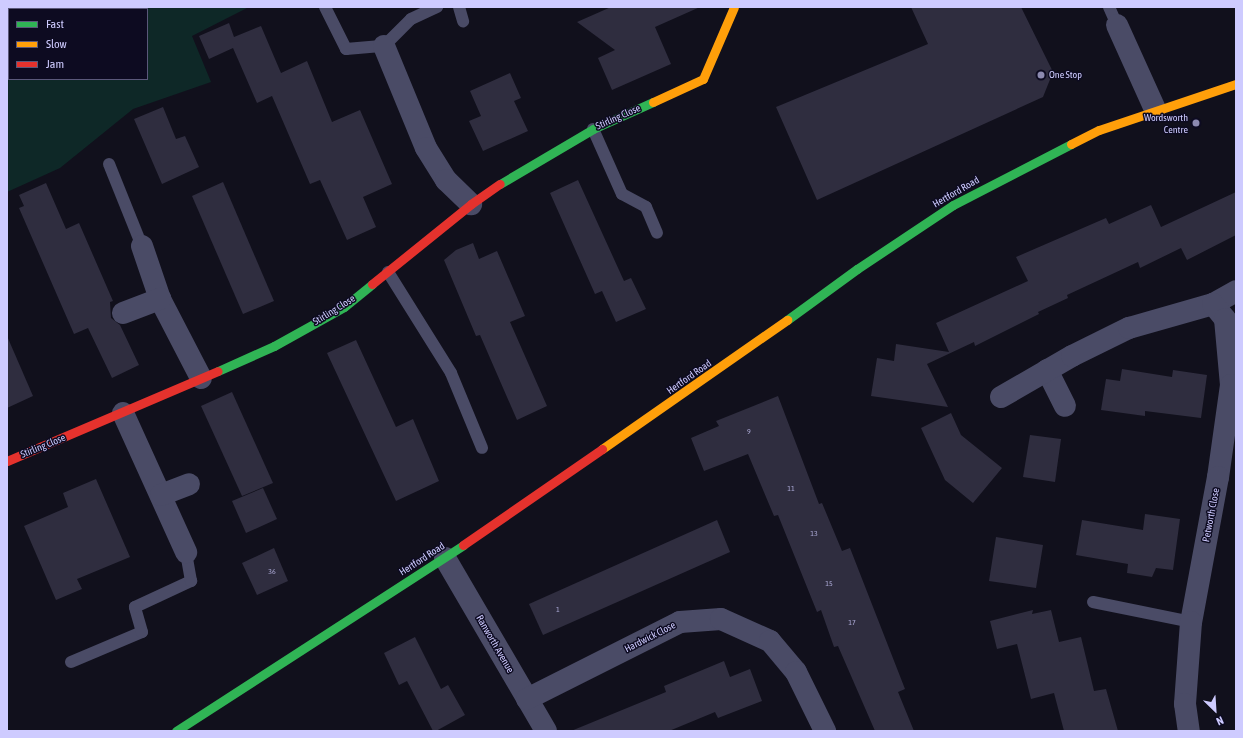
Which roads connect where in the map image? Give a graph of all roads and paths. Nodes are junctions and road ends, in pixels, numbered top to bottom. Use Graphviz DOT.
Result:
graph roads {
  1 [pos="325,7"];
  2 [pos="437,7"];
  3 [pos="459,7"];
  4 [pos="734,7"];
  5 [pos="1113,16"];
  6 [pos="463,20"];
  7 [pos="384,46"];
  8 [pos="1236,84"];
  9 [pos="1155,109"];
  10 [pos="593,128"];
  11 [pos="109,164"];
  12 [pos="472,204"];
  13 [pos="657,233"];
  14 [pos="142,246"];
  15 [pos="388,272"];
  16 [pos="1236,291"];
  17 [pos="160,299"];
  18 [pos="1213,304"];
  19 [pos="124,313"];
  20 [pos="1047,370"];
  21 [pos="201,378"];
  22 [pos="1001,396"];
  23 [pos="1065,406"];
  24 [pos="123,414"];
  25 [pos="482,448"];
  26 [pos="7,461"];
  27 [pos="188,484"];
  28 [pos="161,496"];
  29 [pos="186,552"];
  30 [pos="445,558"];
  31 [pos="1093,602"];
  32 [pos="1191,622"];
  33 [pos="71,662"];
  34 [pos="527,699"];
  35 [pos="176,731"];
  36 [pos="546,731"];
  37 [pos="824,731"];
  38 [pos="1189,731"];
  1 -- 7 [label="lane"];
  2 -- 7 [label="lane"];
  3 -- 6 [label="lane"];
  4 -- 10 [label="street, Stirling Close"];
  5 -- 9 [label="street"];
  7 -- 12 [label="street"];
  8 -- 9 [label="street, Hertford Road"];
  9 -- 30 [label="street, Hertford Road"];
  10 -- 12 [label="street, Stirling Close"];
  10 -- 13 [label="lane"];
  11 -- 14 [label="lane"];
  12 -- 15 [label="street, Stirling Close"];
  14 -- 17 [label="street"];
  15 -- 21 [label="street, Stirling Close"];
  15 -- 25 [label="lane"];
  16 -- 18 [label="street"];
  17 -- 19 [label="street"];
  17 -- 21 [label="street"];
  18 -- 20 [label="street"];
  18 -- 32 [label="street, Petworth Close"];
  20 -- 22 [label="street"];
  20 -- 23 [label="street"];
  21 -- 24 [label="street, Stirling Close"];
  24 -- 26 [label="street, Stirling Close"];
  24 -- 28 [label="street"];
  27 -- 28 [label="street"];
  28 -- 29 [label="street"];
  29 -- 33 [label="lane"];
  30 -- 34 [label="street, Ranworth Avenue"];
  30 -- 35 [label="street, Hertford Road"];
  31 -- 32 [label="lane"];
  32 -- 38 [label="street, Petworth Close"];
  34 -- 36 [label="street, Ranworth Avenue"];
  34 -- 37 [label="street, Hardwick Close"];
}
